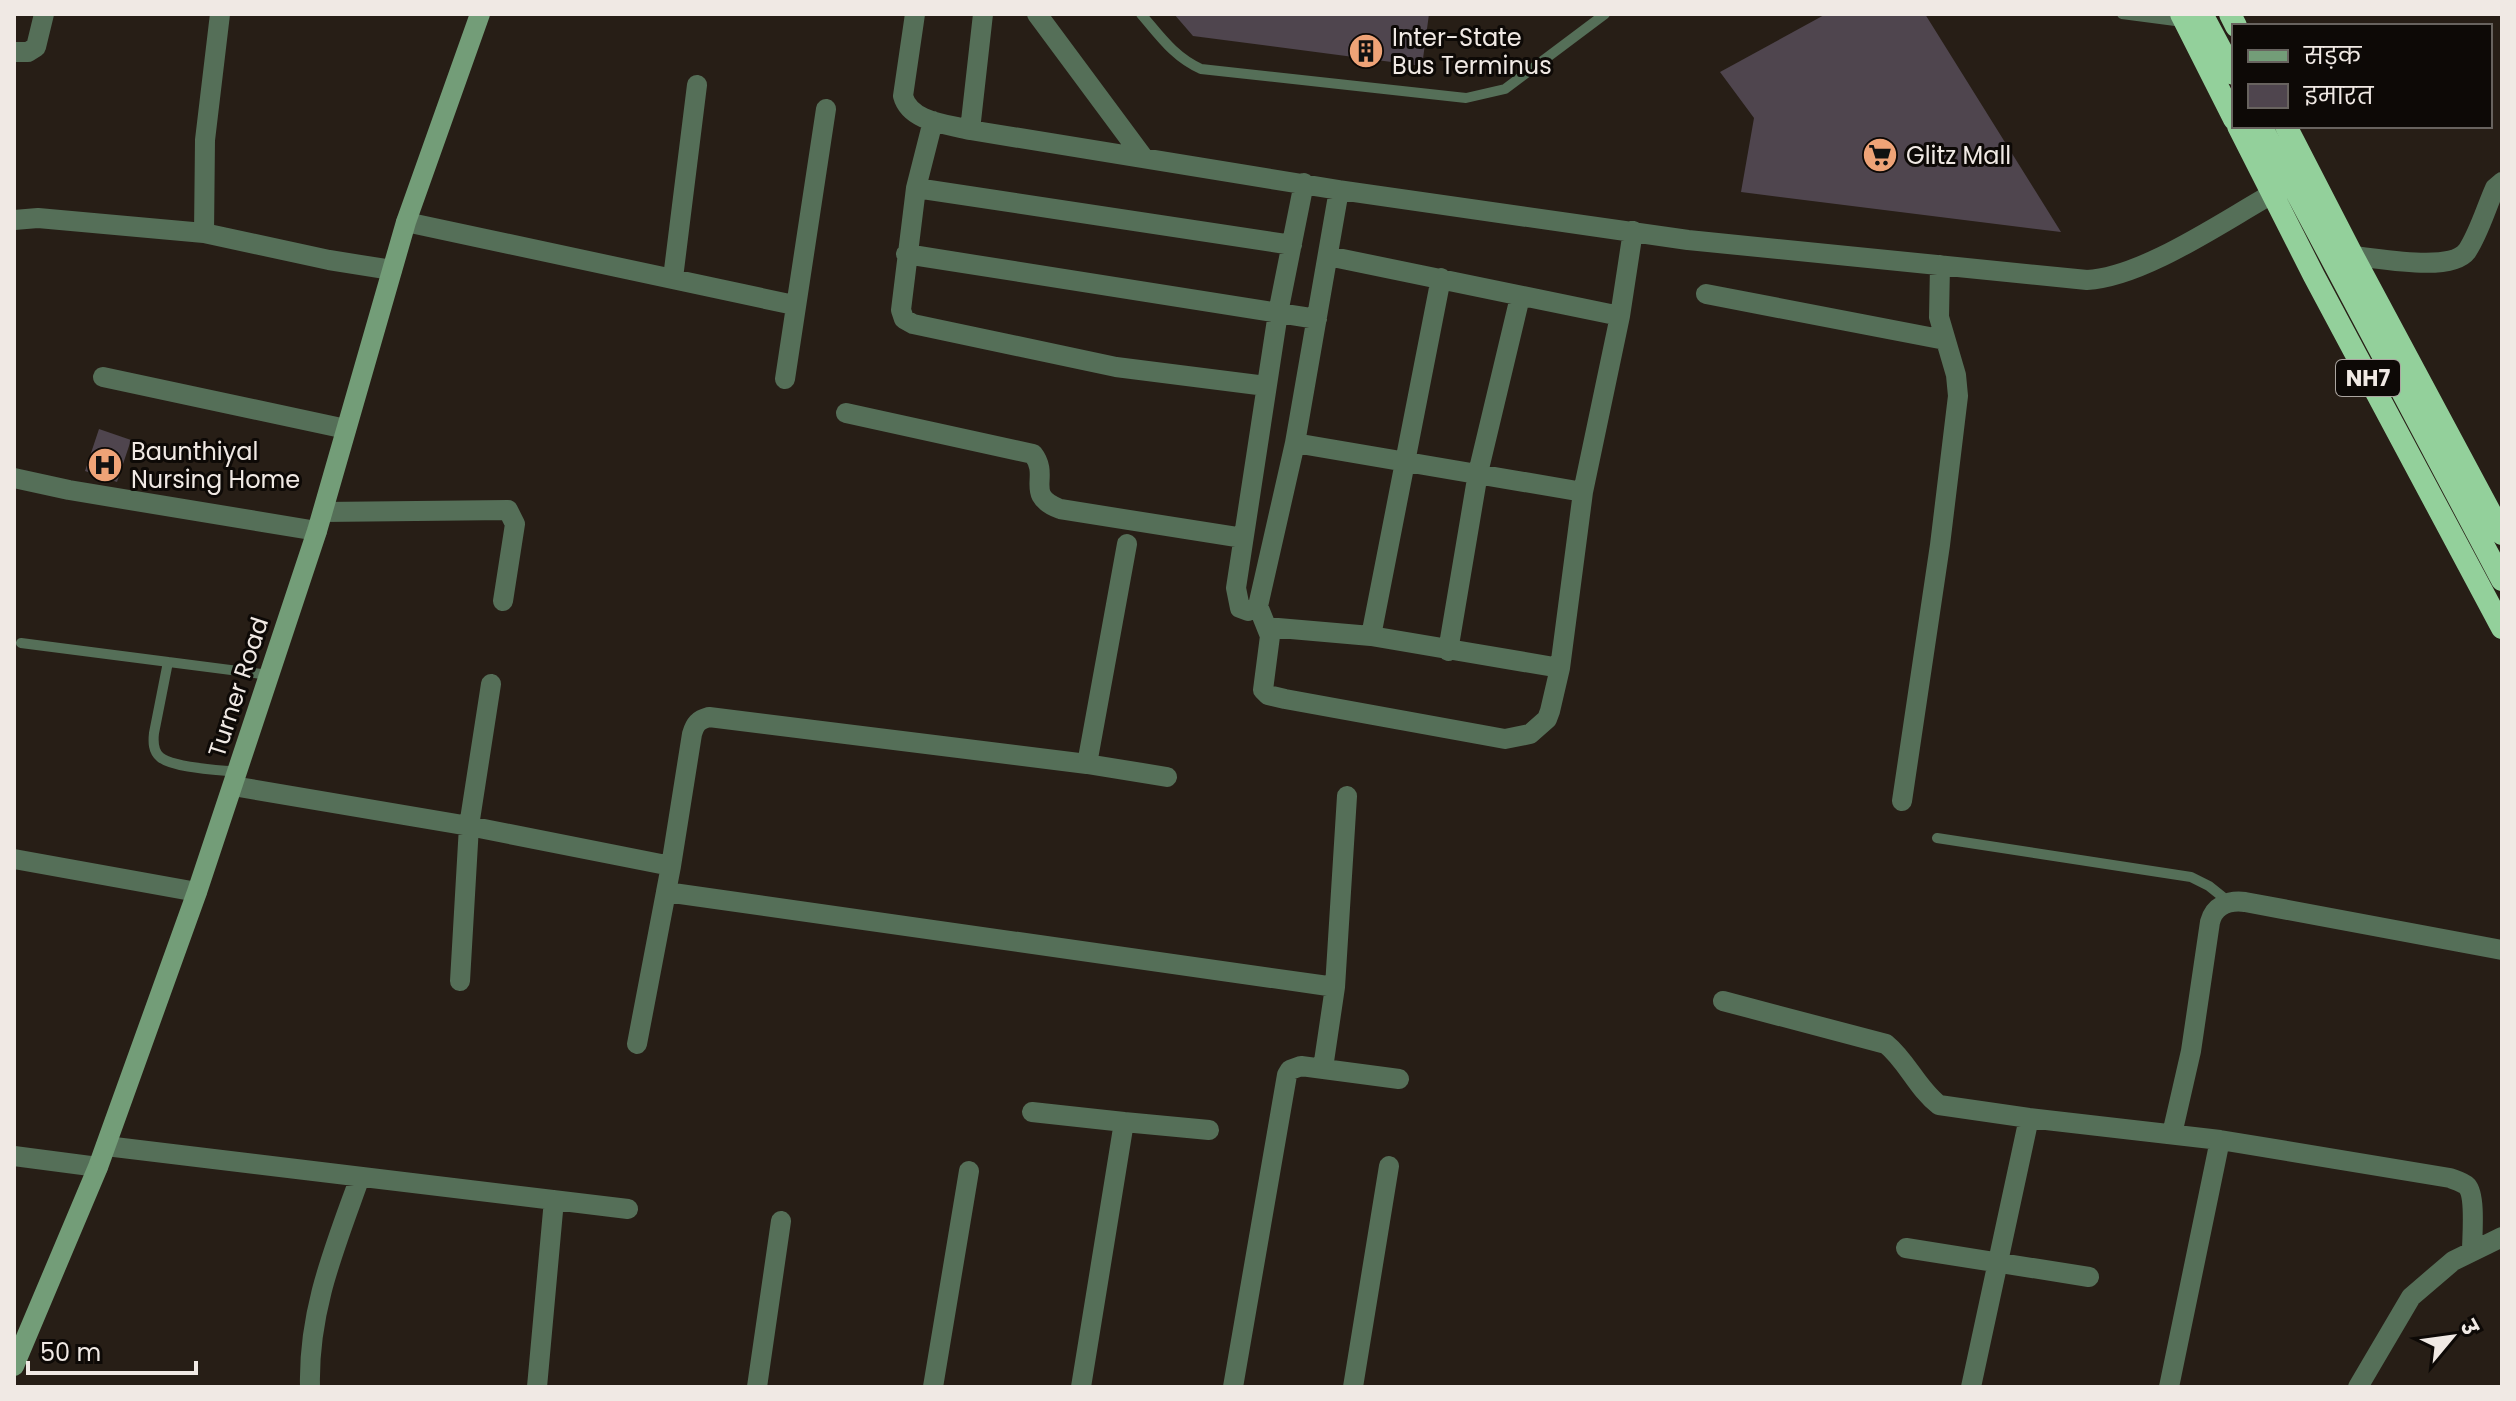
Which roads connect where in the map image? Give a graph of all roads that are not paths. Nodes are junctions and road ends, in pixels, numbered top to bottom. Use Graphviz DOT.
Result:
graph roads {
  1 [pos="44,14"];
  2 [pos="220,14"];
  3 [pos="480,14"];
  4 [pos="915,14"];
  5 [pos="983,14"];
  6 [pos="1037,14"];
  7 [pos="1141,14"];
  8 [pos="1605,14"];
  9 [pos="2122,14"];
  10 [pos="2190,17"];
  11 [pos="14,52"];
  12 [pos="2232,71"];
  13 [pos="697,85"];
  14 [pos="826,109"];
  15 [pos="2232,114"];
  16 [pos="933,121"];
  17 [pos="2239,128"];
  18 [pos="2262,128"];
  19 [pos="2287,128"];
  20 [pos="970,130"];
  21 [pos="1143,157"];
  22 [pos="2502,182"];
  23 [pos="1304,183"];
  24 [pos="916,188"];
  25 [pos="1339,190"];
  26 [pos="2272,194"];
  27 [pos="14,220"];
  28 [pos="406,222"];
  29 [pos="1633,231"];
  30 [pos="204,233"];
  31 [pos="1292,245"];
  32 [pos="906,254"];
  33 [pos="1328,256"];
  34 [pos="2353,256"];
  35 [pos="1940,265"];
  36 [pos="392,270"];
  37 [pos="673,278"];
  38 [pos="1441,278"];
  39 [pos="1706,294"];
  40 [pos="1520,297"];
  41 [pos="794,305"];
  42 [pos="1278,313"];
  43 [pos="1620,316"];
  44 [pos="1317,319"];
  45 [pos="1945,340"];
  46 [pos="103,377"];
  47 [pos="785,379"];
  48 [pos="1266,386"];
  49 [pos="846,413"];
  50 [pos="346,429"];
  51 [pos="1295,443"];
  52 [pos="1254,460"];
  53 [pos="1406,460"];
  54 [pos="1288,464"];
  55 [pos="1478,473"];
  56 [pos="14,478"];
  57 [pos="1583,492"];
  58 [pos="320,521"];
  59 [pos="2502,534"];
  60 [pos="1243,538"];
  61 [pos="1127,544"];
  62 [pos="2502,580"];
  63 [pos="503,601"];
  64 [pos="1258,606"];
  65 [pos="1268,627"];
  66 [pos="2502,628"];
  67 [pos="1371,636"];
  68 [pos="21,643"];
  69 [pos="1448,651"];
  70 [pos="168,662"];
  71 [pos="1560,668"];
  72 [pos="269,675"];
  73 [pos="491,684"];
  74 [pos="1087,764"];
  75 [pos="1167,777"];
  76 [pos="235,779"];
  77 [pos="1347,796"];
  78 [pos="1902,801"];
  79 [pos="469,826"];
  80 [pos="1937,838"];
  81 [pos="14,859"];
  82 [pos="671,866"];
  83 [pos="197,892"];
  84 [pos="666,892"];
  85 [pos="2229,902"];
  86 [pos="2502,950"];
  87 [pos="460,981"];
  88 [pos="1335,987"];
  89 [pos="1723,1001"];
  90 [pos="637,1044"];
  91 [pos="1323,1068"];
  92 [pos="1399,1079"];
  93 [pos="1032,1112"];
  94 [pos="2029,1118"];
  95 [pos="1124,1122"];
  96 [pos="1209,1130"];
  97 [pos="2172,1134"];
  98 [pos="2220,1140"];
  99 [pos="106,1146"];
  100 [pos="14,1156"];
  101 [pos="1389,1166"];
  102 [pos="98,1167"];
  103 [pos="969,1171"];
  104 [pos="360,1177"];
  105 [pos="554,1200"];
  106 [pos="628,1209"];
  107 [pos="781,1221"];
  108 [pos="2502,1237"];
  109 [pos="1906,1248"];
  110 [pos="2472,1251"];
  111 [pos="1997,1265"];
  112 [pos="2089,1277"];
  113 [pos="14,1366"];
  114 [pos="310,1387"];
  115 [pos="537,1387"];
  116 [pos="757,1387"];
  117 [pos="933,1387"];
  118 [pos="1081,1387"];
  119 [pos="1233,1387"];
  120 [pos="1353,1387"];
  121 [pos="1971,1387"];
  122 [pos="2169,1387"];
  123 [pos="2358,1387"];
  1 -- 11 [label="street"];
  2 -- 30 [label="street"];
  3 -- 28 [label="main road, Turner Road"];
  4 -- 16 [label="street"];
  5 -- 20 [label="street"];
  6 -- 21 [label="street"];
  7 -- 8 [label="lane"];
  9 -- 10 [label="lane"];
  10 -- 12 [label="highway"];
  10 -- 15 [label="highway"];
  13 -- 37 [label="street"];
  14 -- 41 [label="street"];
  16 -- 20 [label="street"];
  16 -- 24 [label="street"];
  17 -- 26 [label="highway, NH7"];
  18 -- 62 [label="highway"];
  19 -- 34 [label="highway, NH7"];
  20 -- 21 [label="street"];
  21 -- 23 [label="street"];
  22 -- 34 [label="street"];
  23 -- 25 [label="street"];
  23 -- 31 [label="street"];
  24 -- 31 [label="street"];
  24 -- 32 [label="street"];
  25 -- 29 [label="street"];
  25 -- 33 [label="street"];
  26 -- 35 [label="street"];
  26 -- 66 [label="highway, NH7"];
  27 -- 30 [label="street"];
  28 -- 36 [label="main road, Turner Road"];
  28 -- 37 [label="street"];
  29 -- 35 [label="street"];
  29 -- 43 [label="street"];
  30 -- 36 [label="street"];
  31 -- 42 [label="street"];
  32 -- 42 [label="street"];
  32 -- 48 [label="street"];
  33 -- 38 [label="street"];
  33 -- 44 [label="street"];
  34 -- 59 [label="highway, NH7"];
  35 -- 45 [label="street"];
  36 -- 50 [label="main road, Turner Road"];
  37 -- 41 [label="street"];
  38 -- 40 [label="street"];
  38 -- 53 [label="street"];
  39 -- 45 [label="street"];
  40 -- 43 [label="street"];
  40 -- 55 [label="street"];
  41 -- 47 [label="street"];
  42 -- 44 [label="street"];
  42 -- 48 [label="street"];
  43 -- 57 [label="street"];
  44 -- 51 [label="street"];
  45 -- 78 [label="street"];
  46 -- 50 [label="street"];
  48 -- 52 [label="street"];
  49 -- 60 [label="street"];
  50 -- 58 [label="main road, Turner Road"];
  51 -- 53 [label="street"];
  51 -- 54 [label="street"];
  52 -- 54 [label="street"];
  52 -- 60 [label="street"];
  53 -- 55 [label="street"];
  53 -- 67 [label="street"];
  54 -- 64 [label="street"];
  55 -- 57 [label="street"];
  55 -- 69 [label="street"];
  56 -- 58 [label="street"];
  57 -- 71 [label="street"];
  58 -- 63 [label="street"];
  58 -- 72 [label="main road, Turner Road"];
  60 -- 64 [label="street"];
  61 -- 74 [label="street"];
  64 -- 65 [label="street"];
  65 -- 67 [label="street"];
  65 -- 71 [label="street"];
  67 -- 69 [label="street"];
  68 -- 70 [label="lane"];
  69 -- 71 [label="street"];
  70 -- 72 [label="lane"];
  70 -- 76 [label="lane"];
  72 -- 76 [label="main road, Turner Road"];
  73 -- 79 [label="street"];
  74 -- 75 [label="street"];
  74 -- 82 [label="street"];
  76 -- 79 [label="street"];
  76 -- 83 [label="main road, Turner Road"];
  77 -- 88 [label="street"];
  79 -- 82 [label="street"];
  79 -- 87 [label="street"];
  80 -- 85 [label="lane"];
  81 -- 83 [label="street"];
  82 -- 84 [label="street"];
  83 -- 99 [label="main road, Turner Road"];
  84 -- 88 [label="street"];
  84 -- 90 [label="street"];
  85 -- 86 [label="street"];
  85 -- 97 [label="street"];
  88 -- 91 [label="street"];
  89 -- 94 [label="street"];
  91 -- 92 [label="street"];
  91 -- 119 [label="street"];
  93 -- 95 [label="street"];
  94 -- 97 [label="street"];
  94 -- 111 [label="street"];
  95 -- 96 [label="street"];
  95 -- 118 [label="street"];
  97 -- 98 [label="street"];
  98 -- 110 [label="street"];
  98 -- 122 [label="street"];
  99 -- 102 [label="main road, Turner Road"];
  99 -- 104 [label="street"];
  100 -- 102 [label="street"];
  101 -- 120 [label="street"];
  102 -- 113 [label="main road, Turner Road"];
  103 -- 117 [label="street"];
  104 -- 105 [label="street"];
  104 -- 114 [label="street"];
  105 -- 106 [label="street"];
  105 -- 115 [label="street"];
  107 -- 116 [label="street"];
  108 -- 110 [label="street"];
  109 -- 111 [label="street"];
  110 -- 123 [label="street"];
  111 -- 112 [label="street"];
  111 -- 121 [label="street"];
}
